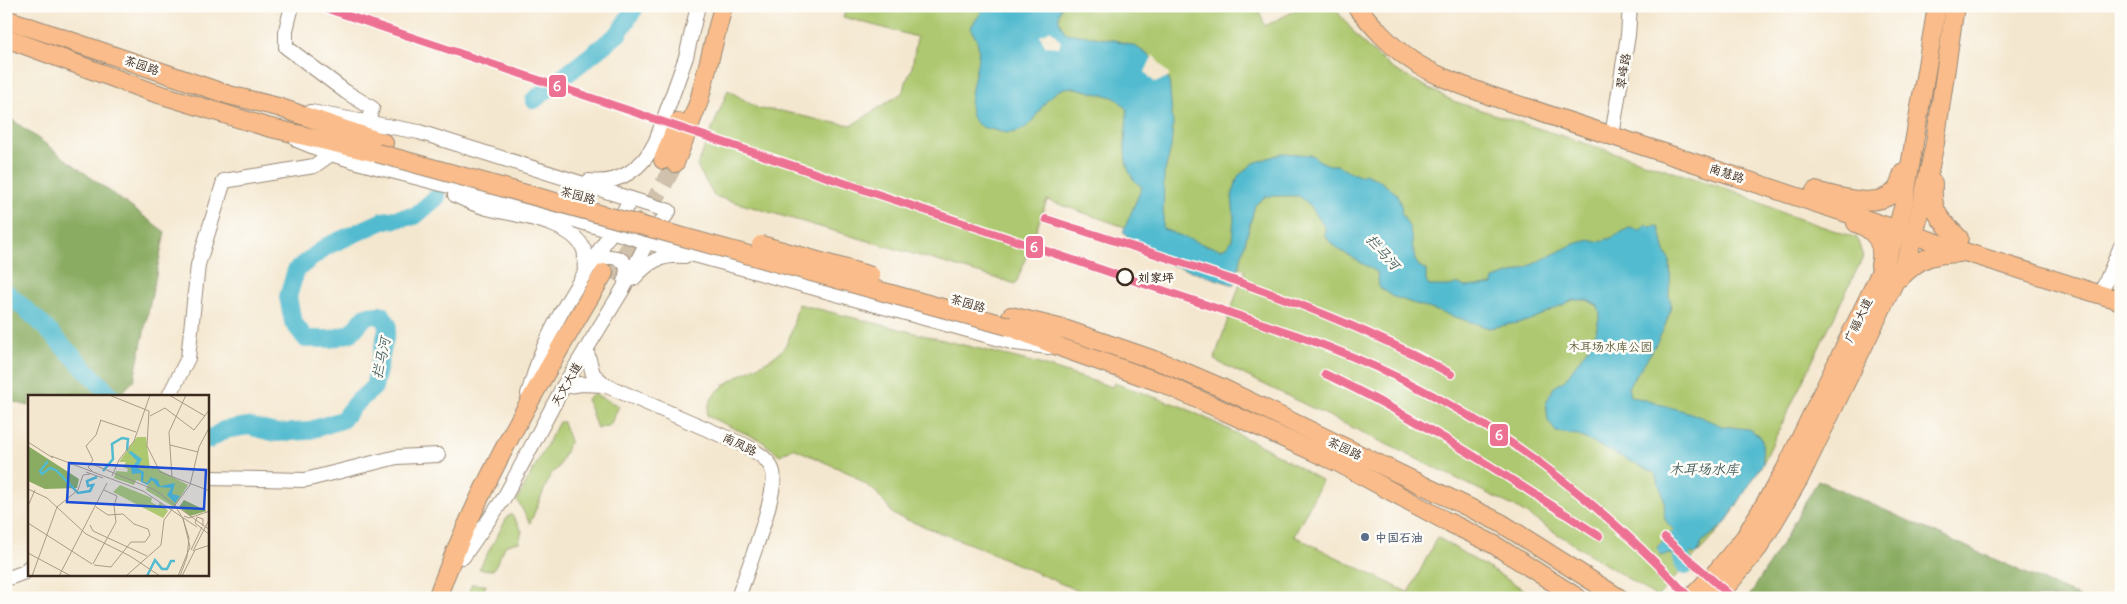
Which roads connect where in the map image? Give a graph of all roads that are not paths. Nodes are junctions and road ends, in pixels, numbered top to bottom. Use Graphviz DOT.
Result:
graph roads {
  1 [pos="292,6"];
  2 [pos="698,6"];
  3 [pos="711,6"];
  4 [pos="723,6"];
  5 [pos="1356,6"];
  6 [pos="1369,6"];
  7 [pos="1630,6"];
  8 [pos="1937,6"];
  9 [pos="1955,6"];
  10 [pos="6,19"];
  11 [pos="6,38"];
  12 [pos="278,107"];
  13 [pos="368,122"];
  14 [pos="267,127"];
  15 [pos="1613,131"];
  16 [pos="1915,140"];
  17 [pos="1935,143"];
  18 [pos="380,148"];
  19 [pos="331,154"];
  20 [pos="663,159"];
  21 [pos="409,176"];
  22 [pos="566,178"];
  23 [pos="1768,187"];
  24 [pos="1815,191"];
  25 [pos="631,199"];
  26 [pos="670,211"];
  27 [pos="552,213"];
  28 [pos="1907,227"];
  29 [pos="613,231"];
  30 [pos="1959,238"];
  31 [pos="647,242"];
  32 [pos="2121,246"];
  33 [pos="1968,253"];
  34 [pos="709,258"];
  35 [pos="585,273"];
  36 [pos="613,280"];
  37 [pos="1885,283"];
  38 [pos="2113,286"];
  39 [pos="2121,301"];
  40 [pos="1010,321"];
  41 [pos="586,348"];
  42 [pos="1065,349"];
  43 [pos="605,385"];
  44 [pos="563,387"];
  45 [pos="170,395"];
  46 [pos="522,414"];
  47 [pos="438,455"];
  48 [pos="209,478"];
  49 [pos="1752,542"];
  50 [pos="463,557"];
  51 [pos="28,568"];
  52 [pos="6,578"];
  53 [pos="1575,596"];
  54 [pos="437,598"];
  55 [pos="448,598"];
  56 [pos="738,598"];
  57 [pos="1619,598"];
  58 [pos="1691,598"];
  59 [pos="1715,598"];
  1 -- 13 [label="street"];
  2 -- 20 [label="street"];
  3 -- 20 [label="main road"];
  4 -- 20 [label="main road"];
  5 -- 15 [label="main road, 南慧路"];
  6 -- 15 [label="main road, 南慧路"];
  7 -- 15 [label="street, 翠峰路"];
  8 -- 16 [label="main road, 广福大道"];
  9 -- 17 [label="main road, 广福大道"];
  10 -- 12 [label="main road, 茶园路"];
  11 -- 14 [label="main road, 茶园路"];
  12 -- 13 [label="street, 茶园路"];
  12 -- 18 [label="main road, 茶园路"];
  13 -- 22 [label="street, 茶园路"];
  14 -- 18 [label="main road, 茶园路"];
  14 -- 19 [label="street, 茶园路"];
  15 -- 23 [label="main road, 南慧路"];
  15 -- 24 [label="main road, 南慧路"];
  16 -- 24 [label="main road"];
  16 -- 28 [label="main road, 广福大道"];
  17 -- 28 [label="main road, 广福大道"];
  17 -- 30 [label="main road"];
  18 -- 40 [label="main road, 茶园路, bridge"];
  19 -- 21 [label="street, 茶园路"];
  19 -- 45 [label="street"];
  20 -- 22 [label="street"];
  21 -- 27 [label="street, 茶园路"];
  21 -- 35 [label="street"];
  22 -- 25 [label="street, 茶园路"];
  22 -- 27 [label="street"];
  23 -- 28 [label="main road, 南慧路"];
  23 -- 37 [label="main road"];
  24 -- 28 [label="main road, 南慧路"];
  25 -- 26 [label="street, 茶园路"];
  25 -- 29 [label="street, 天文大道"];
  26 -- 31 [label="street, 天文大道"];
  27 -- 29 [label="street, 茶园路"];
  28 -- 30 [label="main road, 南慧路"];
  28 -- 33 [label="main road, 南慧路"];
  28 -- 37 [label="main road, 广福大道"];
  29 -- 31 [label="street, 茶园路"];
  29 -- 35 [label="street, 天文大道"];
  30 -- 38 [label="main road, 南慧路"];
  31 -- 34 [label="street, 茶园路"];
  31 -- 36 [label="street, 天文大道"];
  32 -- 38 [label="street"];
  33 -- 37 [label="main road"];
  33 -- 39 [label="main road, 南慧路"];
  34 -- 36 [label="street"];
  34 -- 42 [label="street, 茶园路"];
  35 -- 36 [label="street"];
  35 -- 46 [label="street, 天文大道"];
  36 -- 41 [label="street, 天文大道"];
  36 -- 46 [label="main road, 天文大道"];
  36 -- 50 [label="main road, 天文大道"];
  37 -- 49 [label="main road, 广福大道"];
  40 -- 42 [label="main road, 茶园路"];
  40 -- 57 [label="main road, 茶园路"];
  41 -- 43 [label="street"];
  41 -- 44 [label="street, 天文大道"];
  42 -- 53 [label="main road, 茶园路"];
  43 -- 44 [label="street"];
  43 -- 56 [label="street, 南凤路"];
  44 -- 50 [label="street, 天文大道"];
  46 -- 54 [label="main road, 天文大道"];
  47 -- 48 [label="street"];
  49 -- 58 [label="main road, 广福大道"];
  49 -- 59 [label="main road, 广福大道"];
  50 -- 55 [label="main road, 天文大道"];
  51 -- 52 [label="street"];
}
